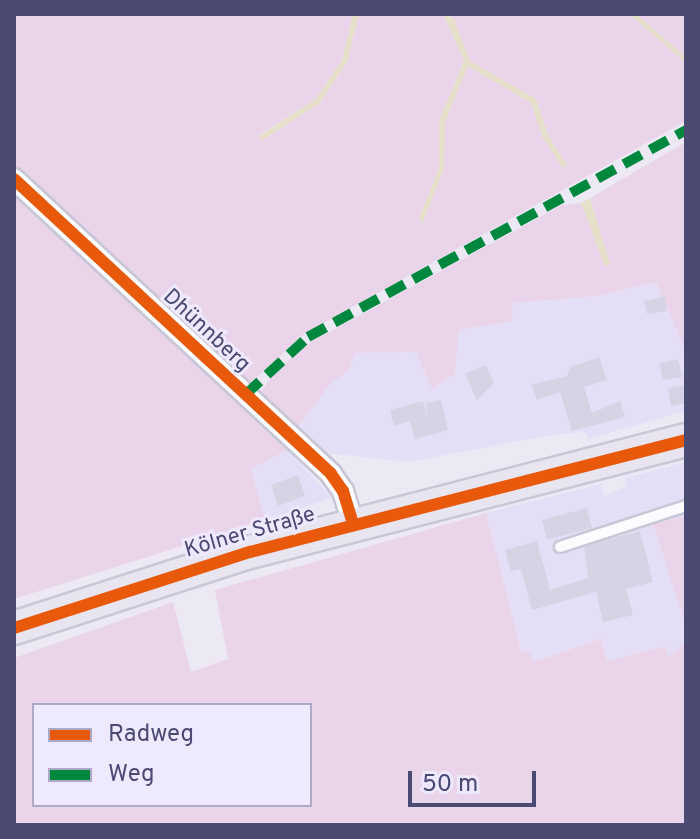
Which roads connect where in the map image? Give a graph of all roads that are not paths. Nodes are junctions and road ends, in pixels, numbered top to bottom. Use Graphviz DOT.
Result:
graph roads {
  1 [pos="14,179"];
  2 [pos="686,440"];
  3 [pos="686,506"];
  4 [pos="353,524"];
  5 [pos="560,547"];
  6 [pos="14,628"];
  1 -- 4 [label="street, Dhünnberg"];
  2 -- 4 [label="main road, Kölner Straße"];
  3 -- 5 [label="lane"];
  4 -- 6 [label="main road, Kölner Straße"];
}
